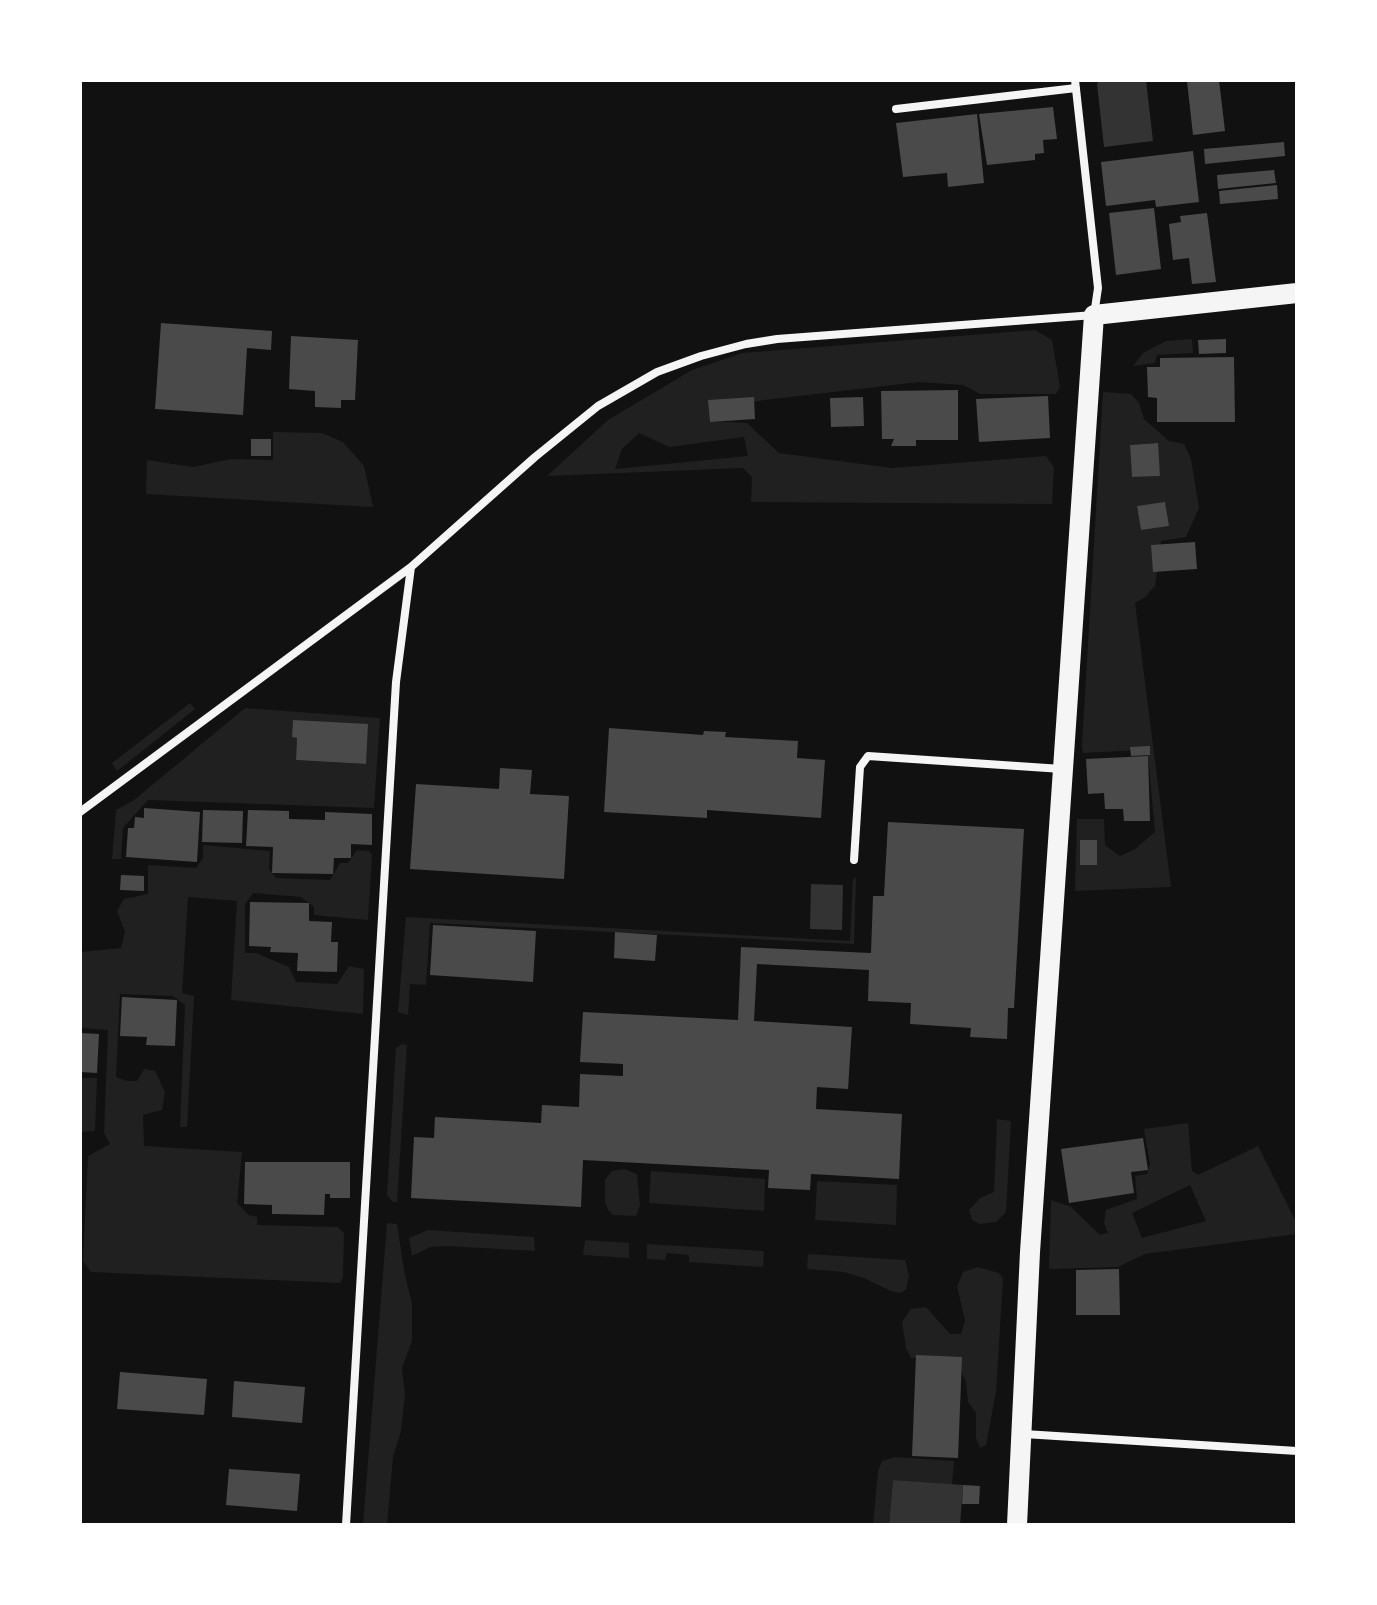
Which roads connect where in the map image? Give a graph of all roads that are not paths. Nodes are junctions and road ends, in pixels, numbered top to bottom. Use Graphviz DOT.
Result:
graph roads {
  1 [pos="1075,84"];
  2 [pos="896,109"];
  3 [pos="1297,293"];
  4 [pos="1094,315"];
  5 [pos="411,567"];
  6 [pos="1063,769"];
  7 [pos="80,812"];
  8 [pos="854,860"];
  9 [pos="1023,1433"];
  10 [pos="1297,1451"];
  11 [pos="346,1525"];
  12 [pos="1017,1525"];
  1 -- 2 [label="street"];
  1 -- 4 [label="street"];
  3 -- 4 [label="main road"];
  4 -- 5 [label="street"];
  4 -- 6 [label="main road"];
  5 -- 7 [label="street"];
  5 -- 11 [label="street"];
  6 -- 8 [label="street"];
  6 -- 9 [label="main road"];
  9 -- 10 [label="street"];
  9 -- 12 [label="main road"];
}
